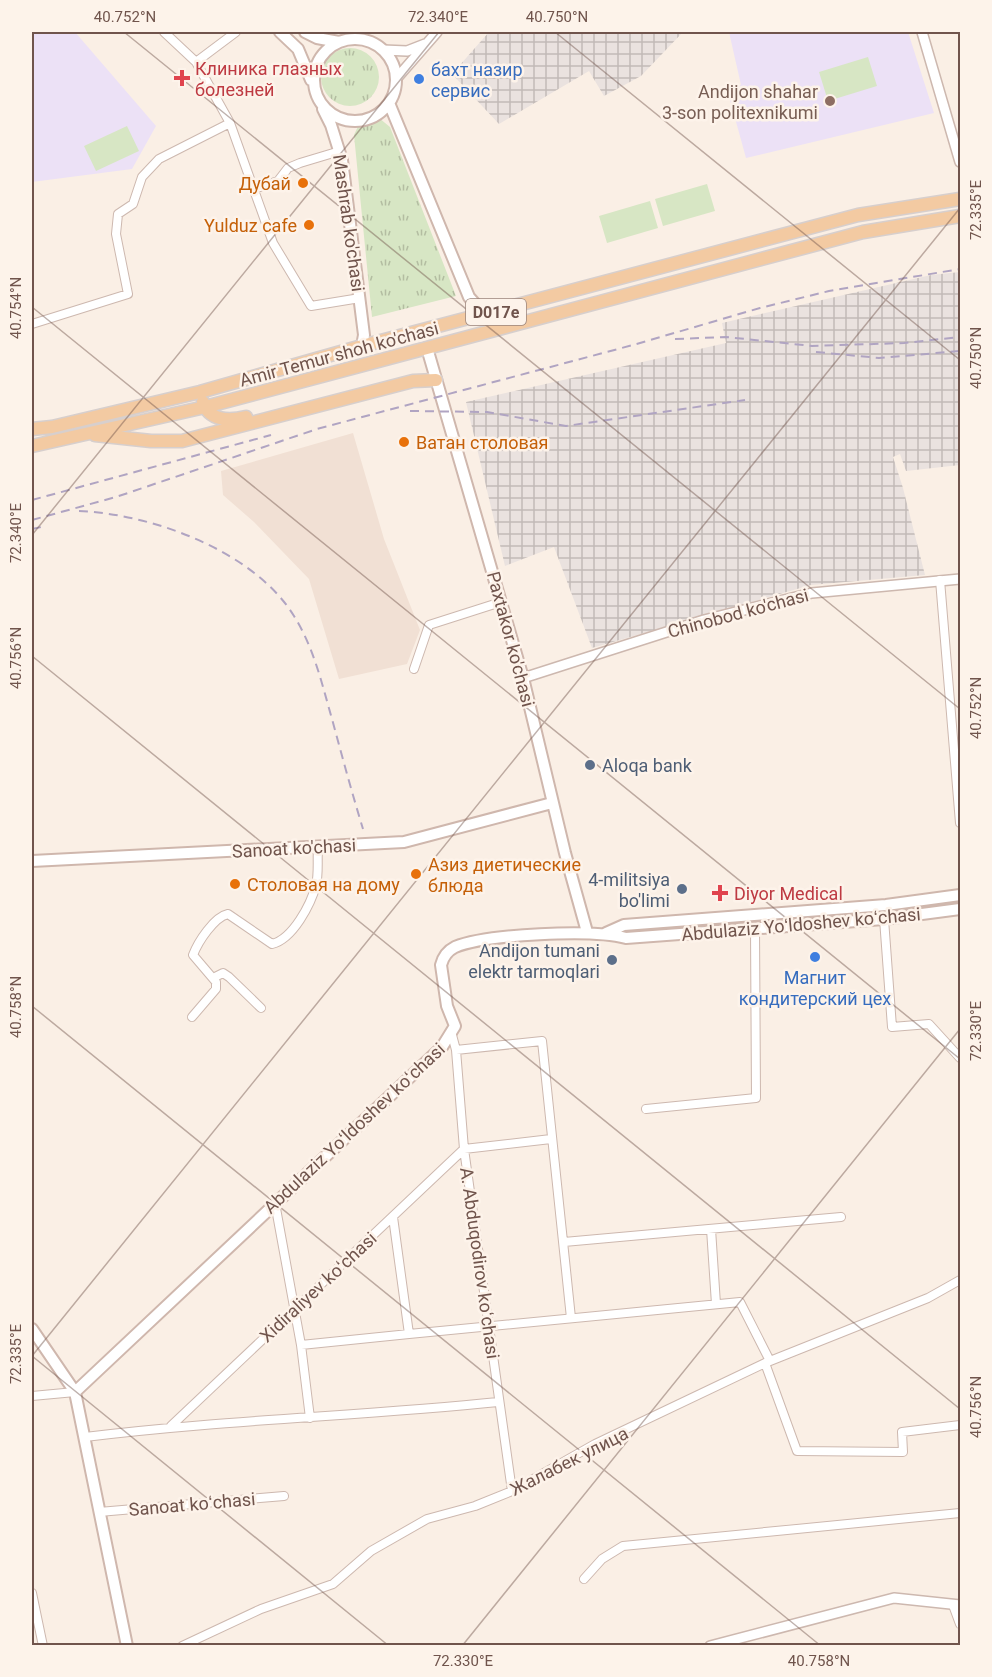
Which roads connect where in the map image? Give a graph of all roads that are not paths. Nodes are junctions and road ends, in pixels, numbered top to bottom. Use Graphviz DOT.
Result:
graph roads {
  1 [pos="164,32"];
  2 [pos="236,32"];
  3 [pos="280,32"];
  4 [pos="305,32"];
  5 [pos="437,32"];
  6 [pos="922,32"];
  7 [pos="339,42"];
  8 [pos="429,42"];
  9 [pos="383,50"];
  10 [pos="196,62"];
  11 [pos="396,79"];
  12 [pos="313,86"];
  13 [pos="389,103"];
  14 [pos="321,104"];
  15 [pos="230,123"];
  16 [pos="340,151"];
  17 [pos="960,162"];
  18 [pos="254,189"];
  19 [pos="960,199"];
  20 [pos="960,216"];
  21 [pos="360,298"];
  22 [pos="485,315"];
  23 [pos="32,324"];
  24 [pos="362,346"];
  25 [pos="427,348"];
  26 [pos="436,380"];
  27 [pos="200,392"];
  28 [pos="205,407"];
  29 [pos="32,429"];
  30 [pos="87,434"];
  31 [pos="32,447"];
  32 [pos="960,579"];
  33 [pos="940,580"];
  34 [pos="501,602"];
  35 [pos="414,669"];
  36 [pos="522,678"];
  37 [pos="552,803"];
  38 [pos="960,823"];
  39 [pos="318,847"];
  40 [pos="32,861"];
  41 [pos="960,895"];
  42 [pos="960,909"];
  43 [pos="778,913"];
  44 [pos="884,919"];
  45 [pos="779,926"];
  46 [pos="755,928"];
  47 [pos="587,932"];
  48 [pos="606,933"];
  49 [pos="213,978"];
  50 [pos="261,1008"];
  51 [pos="192,1017"];
  52 [pos="452,1035"];
  53 [pos="456,1050"];
  54 [pos="960,1058"];
  55 [pos="646,1109"];
  56 [pos="551,1139"];
  57 [pos="464,1149"];
  58 [pos="275,1203"];
  59 [pos="393,1217"];
  60 [pos="841,1217"];
  61 [pos="711,1229"];
  62 [pos="564,1242"];
  63 [pos="960,1280"];
  64 [pos="716,1304"];
  65 [pos="295,1309"];
  66 [pos="572,1318"];
  67 [pos="491,1327"];
  68 [pos="32,1329"];
  69 [pos="409,1334"];
  70 [pos="301,1345"];
  71 [pos="768,1362"];
  72 [pos="75,1392"];
  73 [pos="32,1396"];
  74 [pos="498,1402"];
  75 [pos="310,1418"];
  76 [pos="960,1425"];
  77 [pos="171,1426"];
  78 [pos="85,1437"];
  79 [pos="512,1491"];
  80 [pos="284,1496"];
  81 [pos="99,1512"];
  82 [pos="960,1513"];
  83 [pos="584,1579"];
  84 [pos="32,1594"];
  85 [pos="957,1605"];
  86 [pos="960,1624"];
  87 [pos="43,1646"];
  88 [pos="127,1646"];
  89 [pos="182,1646"];
  90 [pos="710,1646"];
  1 -- 10 [label="street"];
  2 -- 10 [label="street"];
  3 -- 12 [label="main road, Mashrab ko'chasi"];
  4 -- 7 [label="main road"];
  5 -- 8 [label="street"];
  6 -- 17 [label="street"];
  7 -- 9 [label="main road"];
  7 -- 12 [label="main road"];
  8 -- 9 [label="street"];
  8 -- 11 [label="street"];
  9 -- 11 [label="main road"];
  10 -- 15 [label="street"];
  11 -- 13 [label="main road"];
  12 -- 14 [label="main road, Mashrab ko'chasi"];
  13 -- 14 [label="main road"];
  13 -- 22 [label="main road"];
  14 -- 16 [label="main road, Mashrab ko'chasi"];
  15 -- 18 [label="street"];
  15 -- 23 [label="street"];
  16 -- 18 [label="street"];
  16 -- 21 [label="main road, Mashrab ko'chasi"];
  18 -- 21 [label="street"];
  19 -- 22 [label="main road, Amir Temur shoh ko'chasi / D017e"];
  20 -- 25 [label="main road, Amir Temur shoh ko'chasi / D017e"];
  21 -- 24 [label="main road, Mashrab ko'chasi"];
  22 -- 24 [label="main road, Amir Temur shoh ko'chasi / D017e"];
  24 -- 27 [label="main road, Amir Temur shoh ko'chasi / D017e"];
  25 -- 26 [label="main road, Paxtakor ko'chasi"];
  25 -- 28 [label="main road, Amir Temur shoh ko'chasi / D017e"];
  26 -- 28 [label="main road"];
  26 -- 30 [label="main road"];
  26 -- 34 [label="main road, Paxtakor ko'chasi"];
  27 -- 28 [label="main road"];
  27 -- 29 [label="main road, Amir Temur shoh ko'chasi / D017e"];
  28 -- 30 [label="main road, Amir Temur shoh ko'chasi / D017e"];
  30 -- 31 [label="main road, Amir Temur shoh ko'chasi / D017e"];
  32 -- 33 [label="street, Chinobod ko'chasi"];
  33 -- 36 [label="street, Chinobod ko'chasi"];
  33 -- 38 [label="street"];
  34 -- 35 [label="street"];
  34 -- 36 [label="main road, Paxtakor ko'chasi"];
  36 -- 37 [label="main road, Paxtakor ko'chasi"];
  37 -- 39 [label="main road, Sanoat ko'chasi"];
  37 -- 47 [label="main road, Paxtakor ko'chasi"];
  39 -- 40 [label="main road, Sanoat ko'chasi"];
  39 -- 49 [label="street"];
  41 -- 43 [label="main road, Abdulaziz Yoʻldoshev koʻchasi"];
  42 -- 44 [label="main road, Abdulaziz Yoʻldoshev koʻchasi"];
  43 -- 45 [label="main road"];
  43 -- 48 [label="main road, Abdulaziz Yoʻldoshev koʻchasi"];
  44 -- 45 [label="main road, Abdulaziz Yoʻldoshev koʻchasi"];
  44 -- 54 [label="street"];
  45 -- 46 [label="main road, Abdulaziz Yoʻldoshev koʻchasi"];
  46 -- 48 [label="main road, Abdulaziz Yoʻldoshev koʻchasi"];
  46 -- 55 [label="street"];
  47 -- 48 [label="main road, Abdulaziz Yoʻldoshev koʻchasi"];
  47 -- 52 [label="main road, Abdulaziz Yoʻldoshev koʻchasi"];
  49 -- 50 [label="street"];
  49 -- 51 [label="street"];
  52 -- 53 [label="street, A. Abduqodirov koʻchasi"];
  52 -- 58 [label="main road, Abdulaziz Yoʻldoshev koʻchasi"];
  53 -- 56 [label="street"];
  53 -- 57 [label="street, A. Abduqodirov koʻchasi"];
  56 -- 57 [label="street"];
  56 -- 62 [label="street"];
  57 -- 59 [label="street, Xidiraliyev koʻchasi"];
  57 -- 67 [label="street, A. Abduqodirov koʻchasi"];
  58 -- 65 [label="street"];
  58 -- 72 [label="main road, Abdulaziz Yoʻldoshev koʻchasi"];
  59 -- 65 [label="street, Xidiraliyev koʻchasi"];
  59 -- 69 [label="street"];
  60 -- 61 [label="street"];
  61 -- 62 [label="street"];
  61 -- 64 [label="street"];
  62 -- 66 [label="street"];
  63 -- 71 [label="street, Жалабек улица"];
  64 -- 66 [label="street"];
  64 -- 71 [label="street"];
  65 -- 70 [label="street"];
  65 -- 77 [label="street, Xidiraliyev koʻchasi"];
  66 -- 67 [label="street"];
  67 -- 69 [label="street"];
  67 -- 74 [label="street, A. Abduqodirov koʻchasi"];
  68 -- 72 [label="main road"];
  69 -- 70 [label="street"];
  70 -- 75 [label="street"];
  71 -- 76 [label="street"];
  71 -- 79 [label="street, Жалабек улица"];
  72 -- 73 [label="street"];
  72 -- 78 [label="main road"];
  74 -- 75 [label="street"];
  74 -- 79 [label="street, A. Abduqodirov koʻchasi"];
  75 -- 77 [label="street"];
  77 -- 78 [label="street"];
  78 -- 81 [label="main road"];
  79 -- 89 [label="street, Жалабек улица"];
  80 -- 81 [label="street, Sanoat koʻchasi"];
  81 -- 88 [label="main road"];
  82 -- 83 [label="street"];
  84 -- 87 [label="street"];
  85 -- 86 [label="street"];
  85 -- 90 [label="street"];
}
